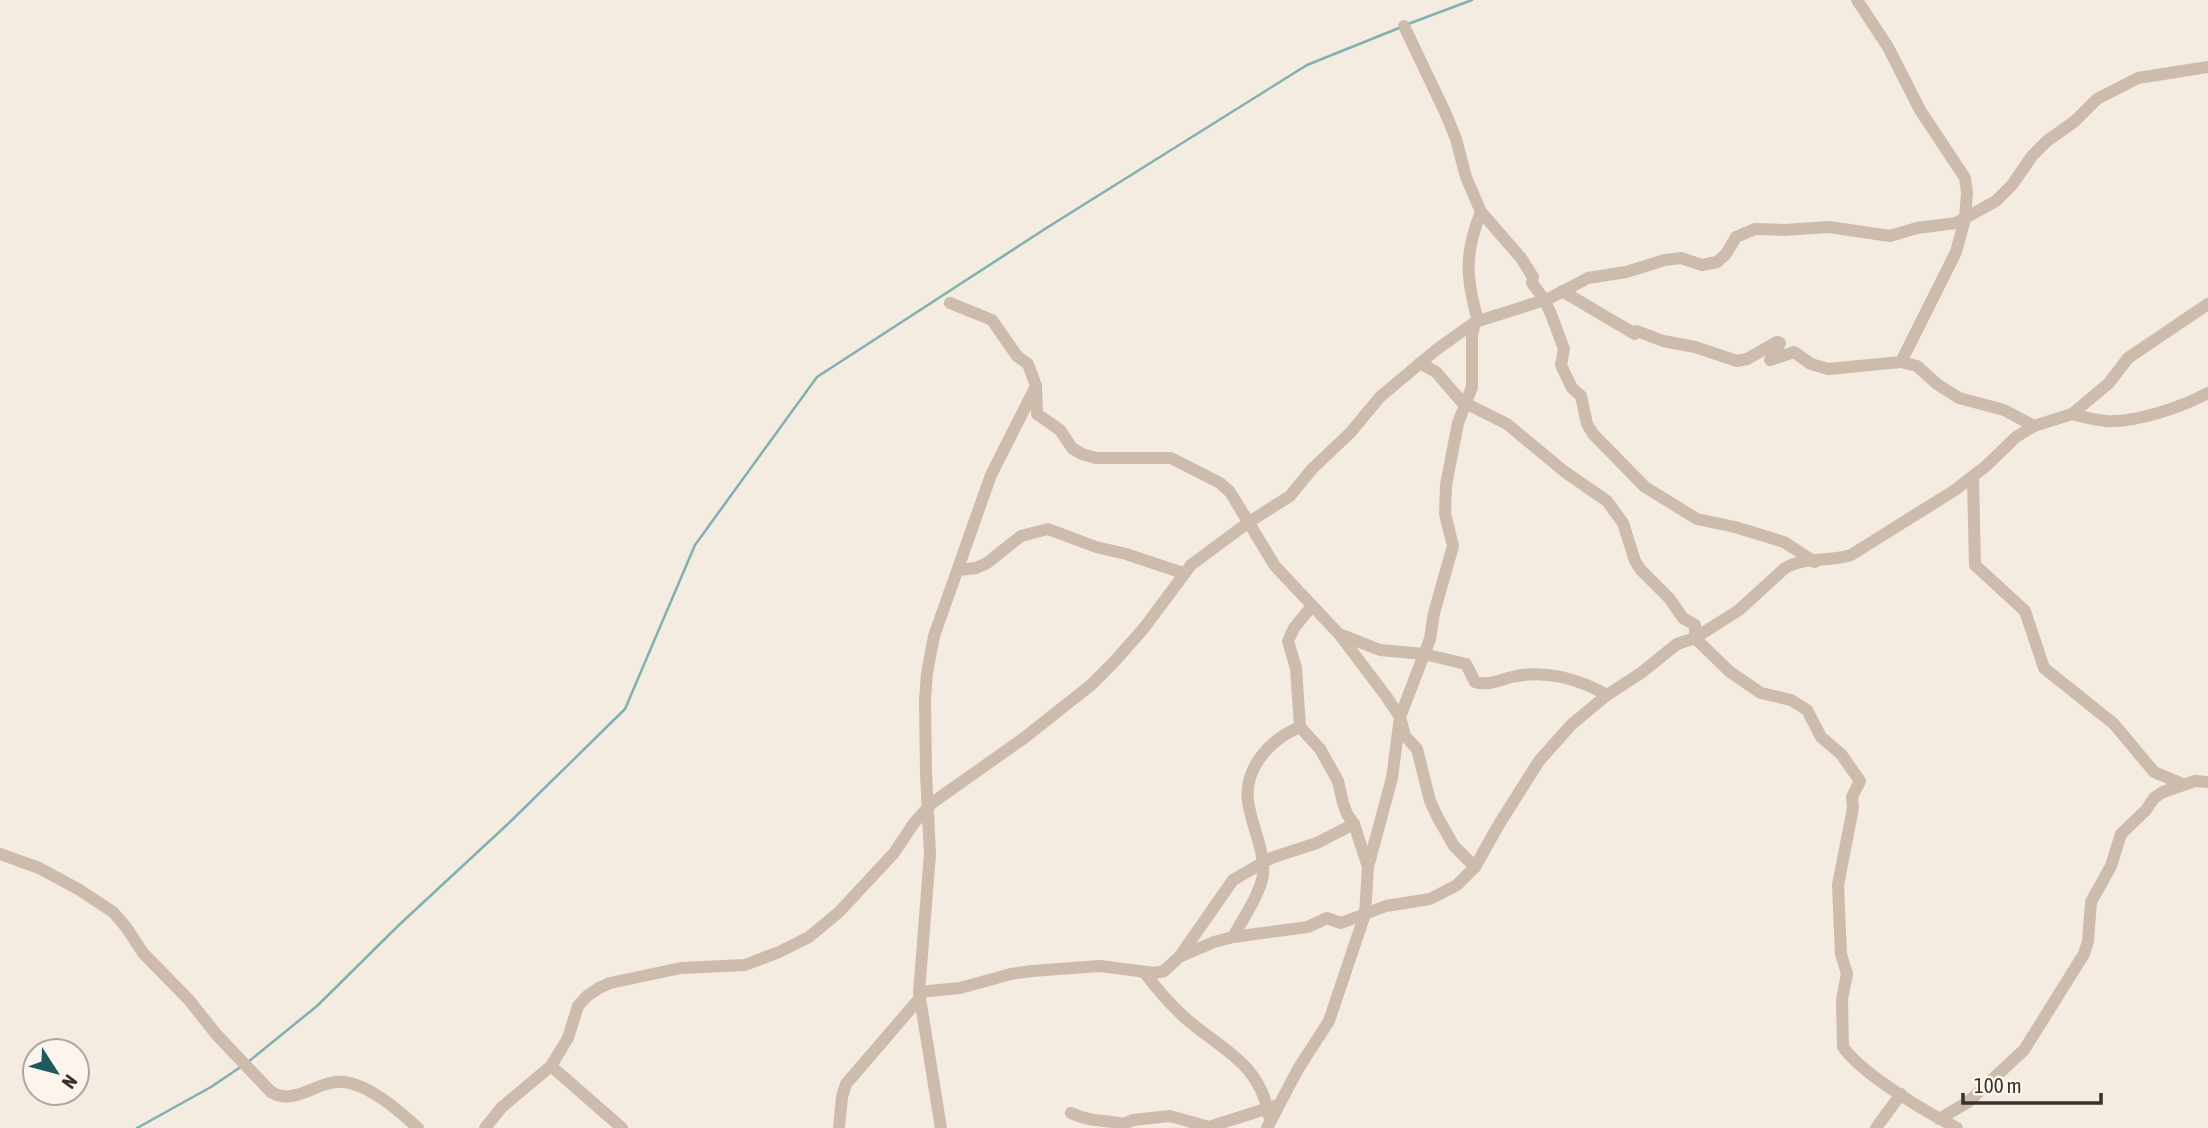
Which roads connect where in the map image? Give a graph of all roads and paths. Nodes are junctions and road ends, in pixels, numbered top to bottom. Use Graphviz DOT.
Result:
graph roads {
  1 [pos="1857,0"];
  2 [pos="1404,26"];
  3 [pos="2208,67"];
  4 [pos="1481,212"];
  5 [pos="1965,219"];
  6 [pos="1562,291"];
  7 [pos="1544,299"];
  8 [pos="950,303"];
  9 [pos="2208,304"];
  10 [pos="1477,321"];
  11 [pos="1901,362"];
  12 [pos="1420,363"];
  13 [pos="1036,386"];
  14 [pos="2208,393"];
  15 [pos="1466,404"];
  16 [pos="2073,414"];
  17 [pos="2034,426"];
  18 [pos="1973,477"];
  19 [pos="1249,522"];
  20 [pos="1815,562"];
  21 [pos="958,570"];
  22 [pos="1183,573"];
  23 [pos="1312,606"];
  24 [pos="1339,634"];
  25 [pos="1695,638"];
  26 [pos="1424,654"];
  27 [pos="1607,695"];
  28 [pos="1400,717"];
  29 [pos="1300,727"];
  30 [pos="2208,782"];
  31 [pos="2183,783"];
  32 [pos="928,807"];
  33 [pos="1354,824"];
  34 [pos="0,855"];
  35 [pos="1262,862"];
  36 [pos="1368,867"];
  37 [pos="1475,867"];
  38 [pos="1366,914"];
  39 [pos="1233,937"];
  40 [pos="1180,957"];
  41 [pos="1144,972"];
  42 [pos="919,996"];
  43 [pos="551,1066"];
  44 [pos="1901,1094"];
  45 [pos="1071,1113"];
  46 [pos="1271,1116"];
  47 [pos="1939,1119"];
  48 [pos="418,1128"];
  49 [pos="485,1128"];
  50 [pos="622,1128"];
  51 [pos="839,1128"];
  52 [pos="941,1128"];
  53 [pos="1877,1128"];
  54 [pos="1957,1128"];
  1 -- 5 [label="street"];
  2 -- 4 [label="street"];
  3 -- 5 [label="street"];
  4 -- 7 [label="street"];
  4 -- 10 [label="street"];
  5 -- 6 [label="street"];
  5 -- 11 [label="street"];
  6 -- 7 [label="street"];
  6 -- 11 [label="street"];
  7 -- 10 [label="street"];
  7 -- 20 [label="street"];
  8 -- 13 [label="street"];
  9 -- 16 [label="street"];
  10 -- 12 [label="street"];
  10 -- 15 [label="street"];
  11 -- 17 [label="street"];
  12 -- 15 [label="street"];
  12 -- 19 [label="street"];
  13 -- 19 [label="street"];
  13 -- 21 [label="street"];
  14 -- 16 [label="street"];
  15 -- 25 [label="street"];
  15 -- 26 [label="street"];
  16 -- 17 [label="street"];
  17 -- 18 [label="street"];
  18 -- 20 [label="street"];
  18 -- 31 [label="street"];
  19 -- 22 [label="street"];
  19 -- 23 [label="street"];
  20 -- 25 [label="street"];
  21 -- 22 [label="street"];
  21 -- 32 [label="street"];
  22 -- 32 [label="street"];
  23 -- 24 [label="street"];
  23 -- 29 [label="street"];
  24 -- 26 [label="street"];
  24 -- 28 [label="street"];
  25 -- 27 [label="street"];
  25 -- 44 [label="street"];
  26 -- 27 [label="street"];
  26 -- 28 [label="street"];
  27 -- 37 [label="street"];
  28 -- 36 [label="street"];
  28 -- 37 [label="street"];
  29 -- 33 [label="street"];
  29 -- 35 [label="street"];
  30 -- 31 [label="street"];
  31 -- 47 [label="street"];
  32 -- 42 [label="street"];
  32 -- 43 [label="street"];
  33 -- 35 [label="street"];
  33 -- 36 [label="street"];
  34 -- 48 [label="street"];
  35 -- 39 [label="street"];
  35 -- 40 [label="street"];
  36 -- 38 [label="street"];
  37 -- 38 [label="street"];
  38 -- 39 [label="street"];
  38 -- 46 [label="street"];
  39 -- 40 [label="street"];
  40 -- 41 [label="street"];
  41 -- 42 [label="street"];
  41 -- 46 [label="street"];
  42 -- 51 [label="street"];
  42 -- 52 [label="street"];
  43 -- 49 [label="street"];
  43 -- 50 [label="street"];
  44 -- 47 [label="street"];
  44 -- 53 [label="street"];
  45 -- 46 [label="street"];
  47 -- 54 [label="street"];
}
